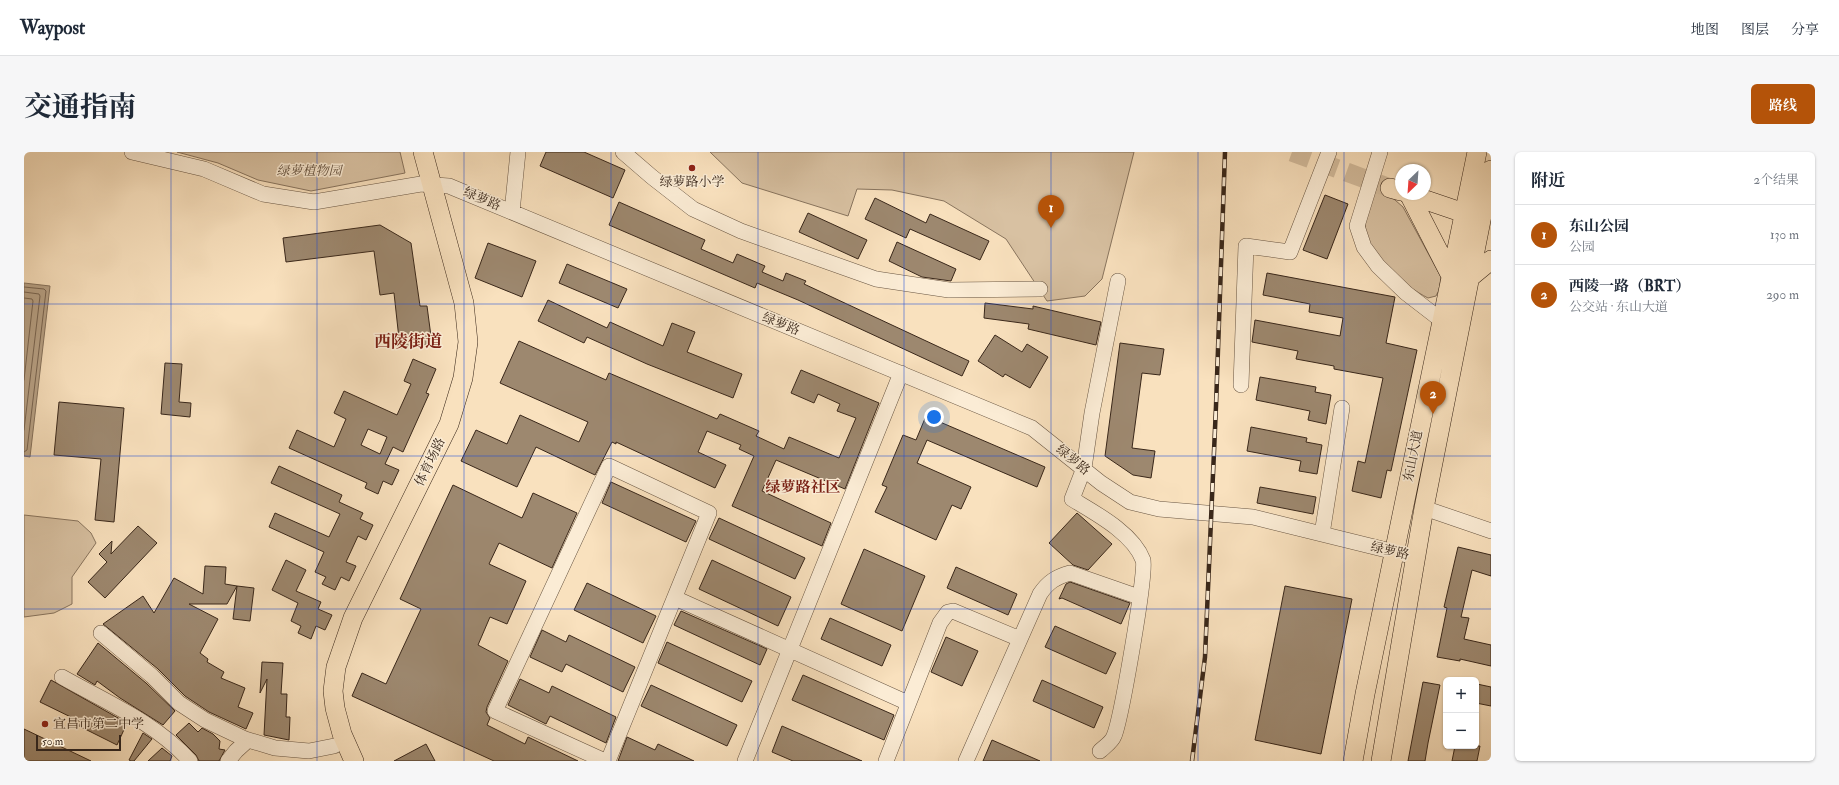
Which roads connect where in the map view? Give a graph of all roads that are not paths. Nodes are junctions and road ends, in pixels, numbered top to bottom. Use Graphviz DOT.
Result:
graph roads {
  1 [pos="132,152"];
  2 [pos="415,152"];
  3 [pos="423,152"];
  4 [pos="518,152"];
  5 [pos="623,152"];
  6 [pos="1329,152"];
  7 [pos="1380,152"];
  8 [pos="1477,152"];
  9 [pos="158,155"];
  10 [pos="1491,170"];
  11 [pos="427,184"];
  12 [pos="1412,200"];
  13 [pos="1426,200"];
  14 [pos="512,212"];
  15 [pos="1481,219"];
  16 [pos="1491,260"];
  17 [pos="1450,274"];
  18 [pos="1468,279"];
  19 [pos="1118,281"];
  20 [pos="1040,289"];
  21 [pos="1441,320"];
  22 [pos="901,373"];
  23 [pos="1241,385"];
  24 [pos="1342,408"];
  25 [pos="1084,468"];
  26 [pos="1424,508"];
  27 [pos="1491,531"];
  28 [pos="1322,534"];
  29 [pos="1394,552"];
  30 [pos="1415,557"];
  31 [pos="1139,597"];
  32 [pos="675,598"];
  33 [pos="101,633"];
  34 [pos="1020,639"];
  35 [pos="788,651"];
  36 [pos="62,677"];
  37 [pos="908,704"];
  38 [pos="248,740"];
  39 [pos="1100,751"];
  40 [pos="338,753"];
  41 [pos="190,761"];
  42 [pos="228,761"];
  43 [pos="354,761"];
  44 [pos="606,761"];
  45 [pos="745,761"];
  46 [pos="886,761"];
  47 [pos="966,761"];
  48 [pos="1353,761"];
  49 [pos="1381,761"];
  1 -- 9 [label="street, 绿萝路"];
  2 -- 11 [label="main road, 体育场路"];
  3 -- 11 [label="main road, 体育场路"];
  4 -- 14 [label="street"];
  5 -- 20 [label="street"];
  6 -- 23 [label="street"];
  7 -- 21 [label="street"];
  8 -- 15 [label="main road, 东山大道"];
  9 -- 11 [label="street, 绿萝路"];
  10 -- 15 [label="main road, 东山大道"];
  11 -- 14 [label="street, 绿萝路"];
  11 -- 40 [label="main road, 体育场路"];
  11 -- 43 [label="main road, 体育场路"];
  12 -- 17 [label="main road"];
  13 -- 15 [label="main road"];
  14 -- 22 [label="street, 绿萝路"];
  15 -- 17 [label="main road, 东山大道"];
  15 -- 18 [label="main road, 东山大道"];
  16 -- 18 [label="main road"];
  17 -- 21 [label="main road, 东山大道"];
  18 -- 26 [label="main road, 东山大道"];
  19 -- 25 [label="street"];
  21 -- 29 [label="main road, 东山大道"];
  22 -- 25 [label="street, 绿萝路"];
  22 -- 35 [label="street"];
  24 -- 28 [label="street"];
  25 -- 28 [label="street, 绿萝路"];
  25 -- 31 [label="street"];
  26 -- 27 [label="street"];
  26 -- 30 [label="main road, 东山大道"];
  28 -- 29 [label="street, 绿萝路"];
  29 -- 30 [label="street, 绿萝路"];
  29 -- 48 [label="main road, 东山大道"];
  30 -- 49 [label="main road, 东山大道"];
  31 -- 34 [label="street"];
  31 -- 39 [label="street"];
  32 -- 35 [label="street"];
  32 -- 44 [label="street"];
  32 -- 44 [label="street"];
  33 -- 38 [label="street"];
  34 -- 37 [label="street"];
  34 -- 47 [label="street"];
  35 -- 37 [label="street"];
  35 -- 45 [label="street"];
  36 -- 41 [label="street"];
  37 -- 46 [label="street"];
  38 -- 40 [label="street"];
  38 -- 42 [label="street"];
}
